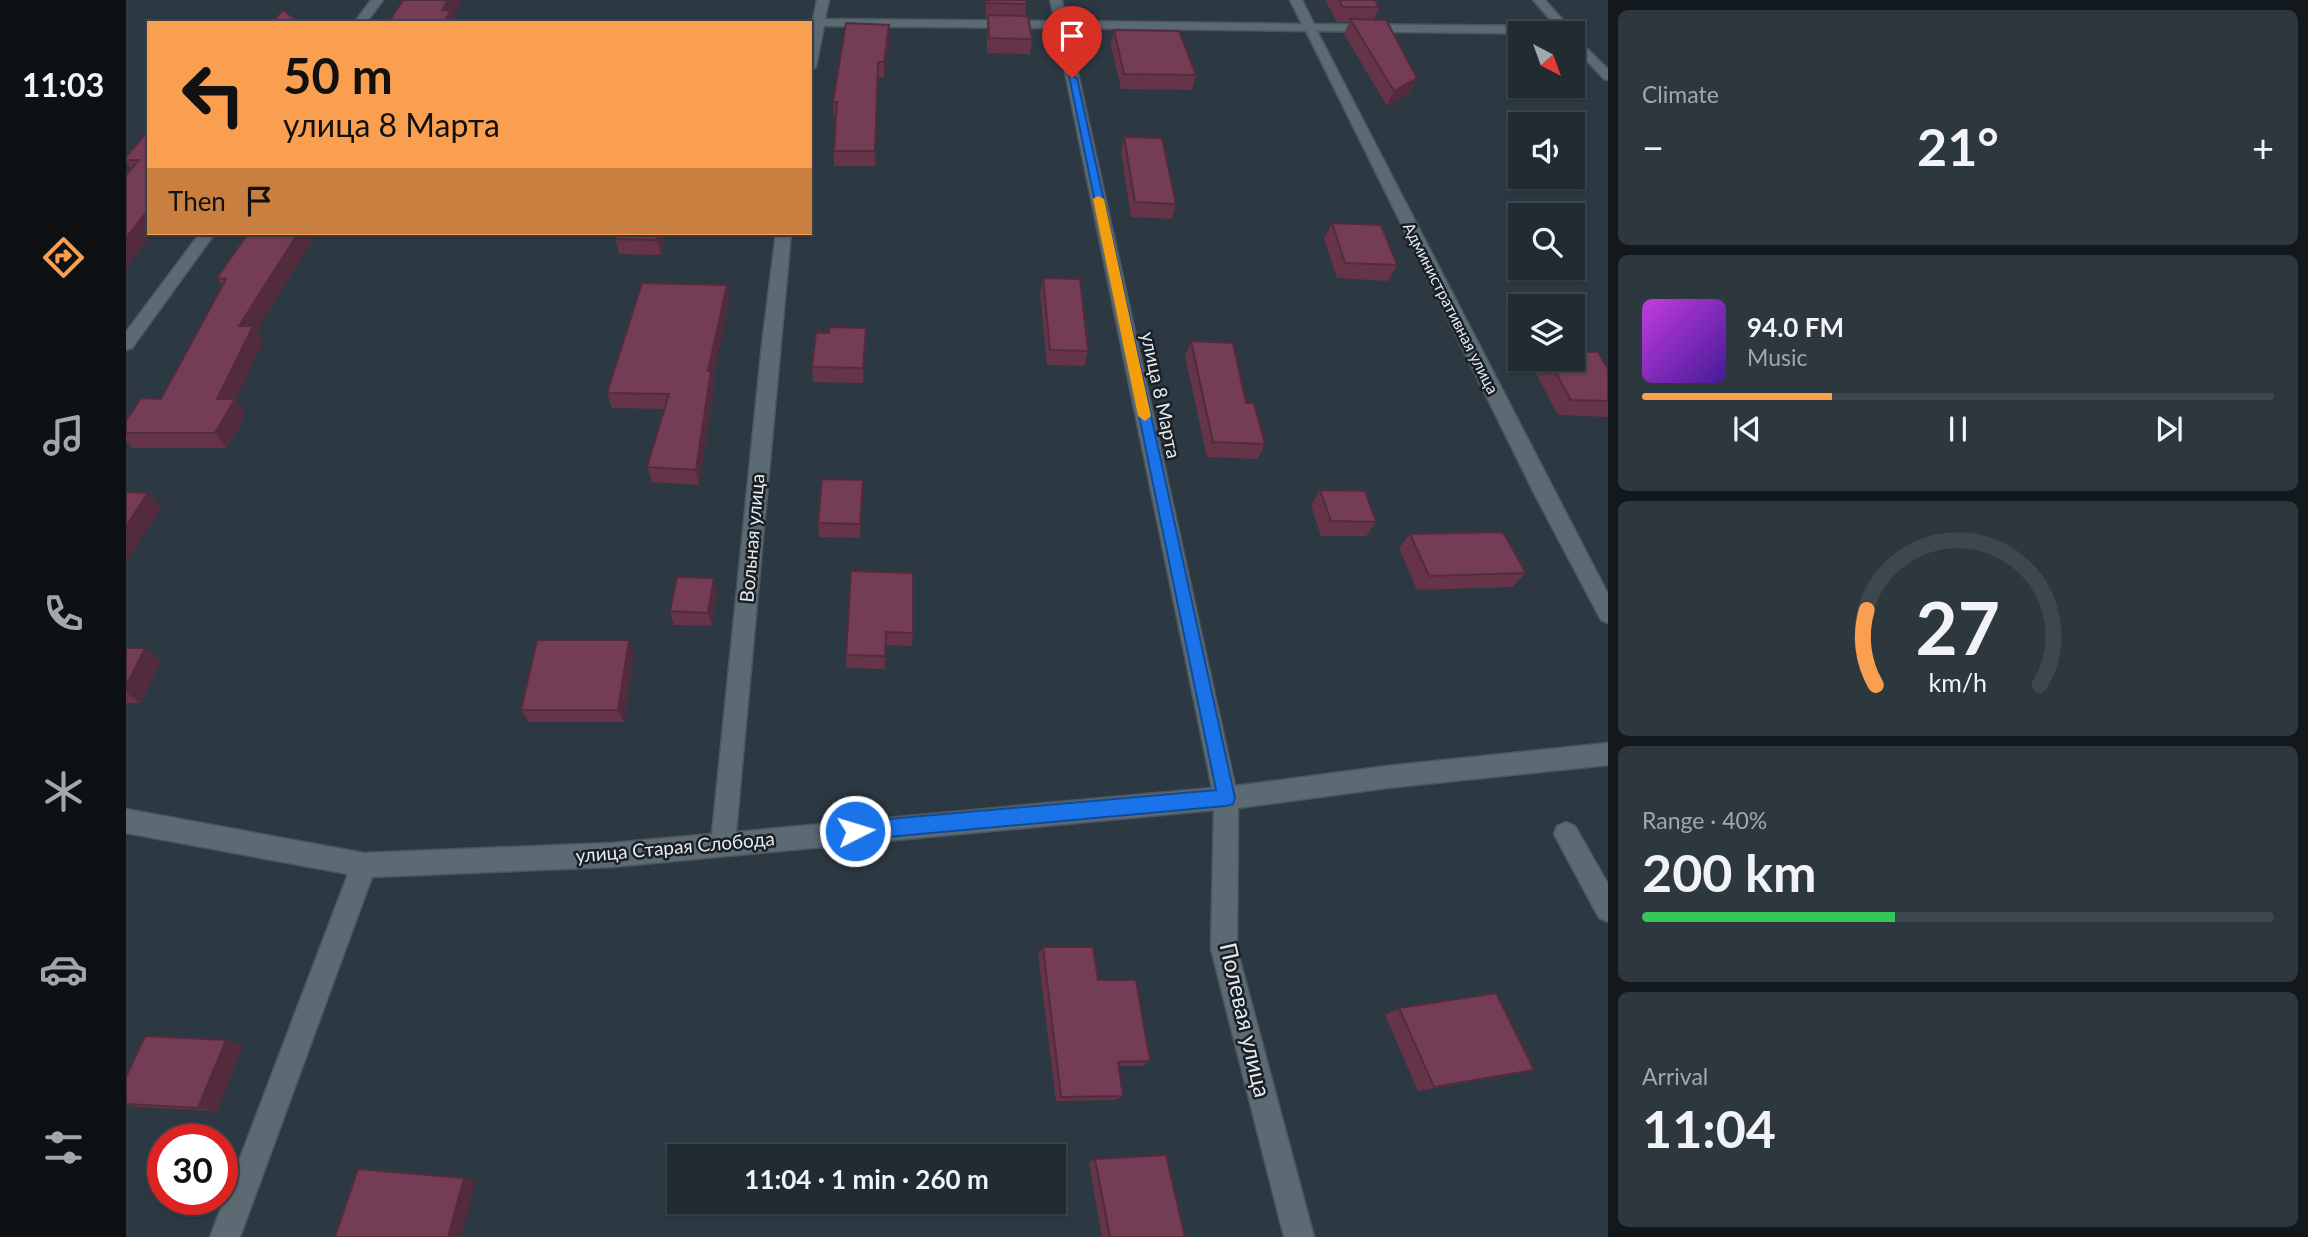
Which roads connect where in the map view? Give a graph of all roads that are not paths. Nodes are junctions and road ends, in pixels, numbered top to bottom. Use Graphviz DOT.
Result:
graph roads {
  1 [pos="377,0"];
  2 [pos="823,0"];
  3 [pos="1056,0"];
  4 [pos="1296,0"];
  5 [pos="1539,0"];
  6 [pos="361,21"];
  7 [pos="1558,21"];
  8 [pos="821,22"];
  9 [pos="1061,25"];
  10 [pos="1310,26"];
  11 [pos="1508,32"];
  12 [pos="1586,52"];
  13 [pos="812,59"];
  14 [pos="1608,76"];
  15 [pos="206,235"];
  16 [pos="783,235"];
  17 [pos="126,344"];
  18 [pos="1608,614"];
  19 [pos="1608,754"];
  20 [pos="1226,798"];
  21 [pos="126,821"];
  22 [pos="1566,834"];
  23 [pos="723,843"];
  24 [pos="364,865"];
  25 [pos="1608,909"];
  26 [pos="225,1237"];
  27 [pos="1299,1237"];
  1 -- 6 [label="street"];
  2 -- 8 [label="street"];
  3 -- 9 [label="street, улица 8 Марта"];
  4 -- 10 [label="street, Административная улица"];
  5 -- 7 [label="street"];
  8 -- 9 [label="street"];
  8 -- 13 [label="street"];
  9 -- 10 [label="street"];
  9 -- 20 [label="street, улица 8 Марта"];
  10 -- 11 [label="street"];
  10 -- 18 [label="street, Административная улица"];
  12 -- 14 [label="street"];
  15 -- 17 [label="street"];
  16 -- 23 [label="street, Вольная улица"];
  19 -- 20 [label="street, улица Старая Слобода"];
  20 -- 23 [label="street, улица Старая Слобода"];
  20 -- 27 [label="street, Полевая улица"];
  21 -- 24 [label="street, улица Старая Слобода"];
  22 -- 25 [label="street"];
  23 -- 24 [label="street, улица Старая Слобода"];
  24 -- 26 [label="street"];
}
